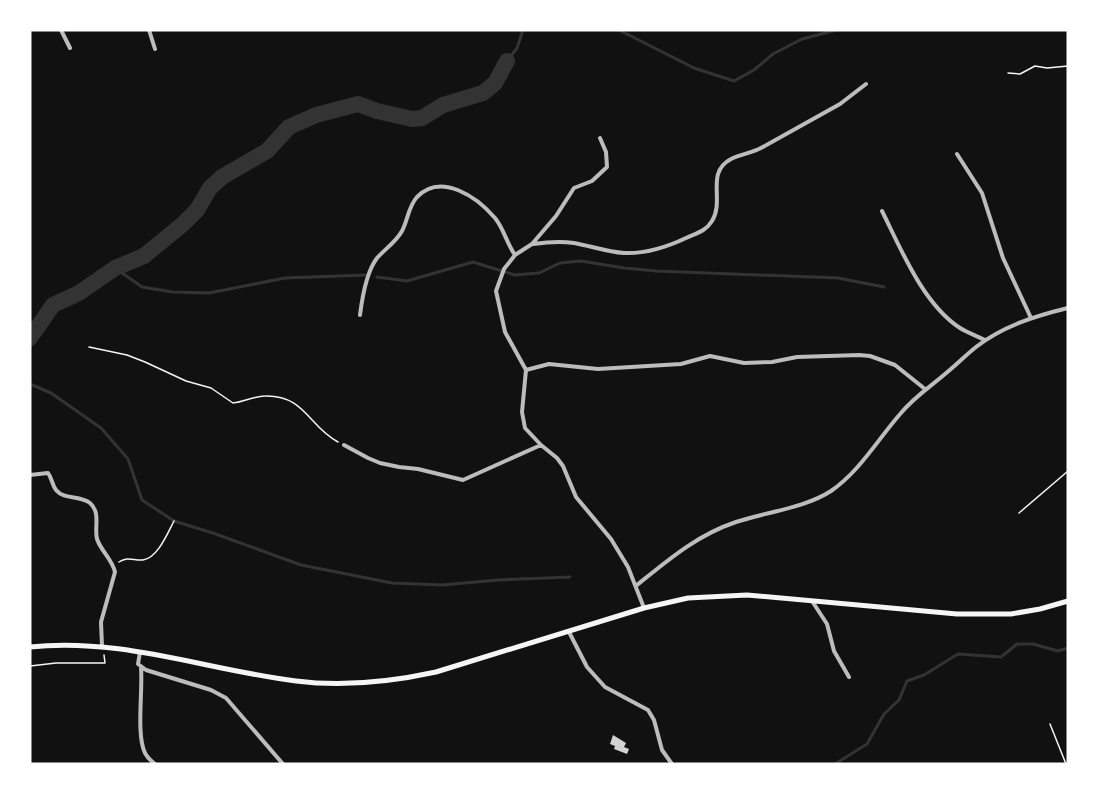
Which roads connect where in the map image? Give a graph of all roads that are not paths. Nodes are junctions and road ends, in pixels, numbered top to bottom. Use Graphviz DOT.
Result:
graph roads {
  1 [pos="62,30"];
  2 [pos="149,30"];
  3 [pos="70,48"];
  4 [pos="155,49"];
  5 [pos="866,84"];
  6 [pos="600,138"];
  7 [pos="957,154"];
  8 [pos="882,211"];
  9 [pos="532,244"];
  10 [pos="515,255"];
  11 [pos="1068,308"];
  12 [pos="360,315"];
  13 [pos="1031,318"];
  14 [pos="986,340"];
  15 [pos="526,370"];
  16 [pos="925,389"];
  17 [pos="344,445"];
  18 [pos="541,445"];
  19 [pos="30,475"];
  20 [pos="637,585"];
  21 [pos="1068,601"];
  22 [pos="812,602"];
  23 [pos="644,608"];
  24 [pos="569,632"];
  25 [pos="102,646"];
  26 [pos="30,647"];
  27 [pos="140,652"];
  28 [pos="141,667"];
  29 [pos="849,677"];
  30 [pos="155,764"];
  31 [pos="283,764"];
  32 [pos="672,764"];
  1 -- 3 [label="street"];
  2 -- 4 [label="street"];
  5 -- 9 [label="street"];
  6 -- 9 [label="street"];
  7 -- 13 [label="street"];
  8 -- 14 [label="street"];
  9 -- 10 [label="street"];
  10 -- 12 [label="street"];
  10 -- 15 [label="street"];
  11 -- 13 [label="street"];
  13 -- 14 [label="street"];
  14 -- 16 [label="street"];
  15 -- 16 [label="street"];
  15 -- 18 [label="street"];
  16 -- 20 [label="street"];
  17 -- 18 [label="street"];
  18 -- 20 [label="street"];
  19 -- 25 [label="street"];
  20 -- 23 [label="street"];
  21 -- 22 [label="main road"];
  22 -- 23 [label="main road"];
  22 -- 29 [label="street"];
  23 -- 24 [label="main road"];
  24 -- 27 [label="main road"];
  24 -- 32 [label="street"];
  25 -- 26 [label="main road"];
  25 -- 27 [label="main road"];
  27 -- 28 [label="street"];
  28 -- 30 [label="street"];
  28 -- 31 [label="street"];
}
